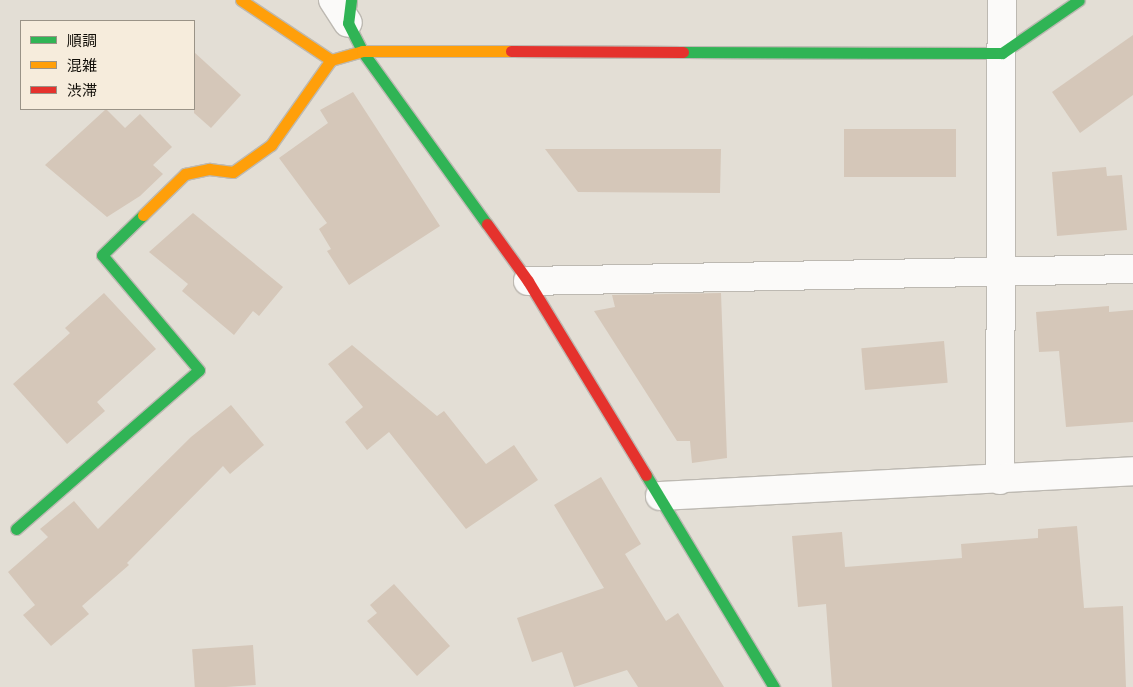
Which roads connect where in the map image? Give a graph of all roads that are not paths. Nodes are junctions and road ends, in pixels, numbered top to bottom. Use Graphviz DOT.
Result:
graph roads {
  1 [pos="241,0"];
  2 [pos="333,0"];
  3 [pos="1002,0"];
  4 [pos="1079,0"];
  5 [pos="350,11"];
  6 [pos="362,51"];
  7 [pos="1002,53"];
  8 [pos="330,60"];
  9 [pos="1133,269"];
  10 [pos="1001,273"];
  11 [pos="528,281"];
  12 [pos="1133,471"];
  13 [pos="1000,480"];
  14 [pos="660,496"];
  15 [pos="16,529"];
  16 [pos="774,687"];
  1 -- 8 [label="street"];
  2 -- 5 [label="street"];
  3 -- 7 [label="street"];
  4 -- 7 [label="street"];
  5 -- 6 [label="street"];
  6 -- 7 [label="street"];
  6 -- 8 [label="street"];
  6 -- 11 [label="street"];
  7 -- 10 [label="street"];
  8 -- 15 [label="street"];
  9 -- 10 [label="street"];
  10 -- 11 [label="street"];
  10 -- 13 [label="street"];
  11 -- 14 [label="street"];
  12 -- 13 [label="street"];
  13 -- 14 [label="street"];
  14 -- 16 [label="street"];
}
